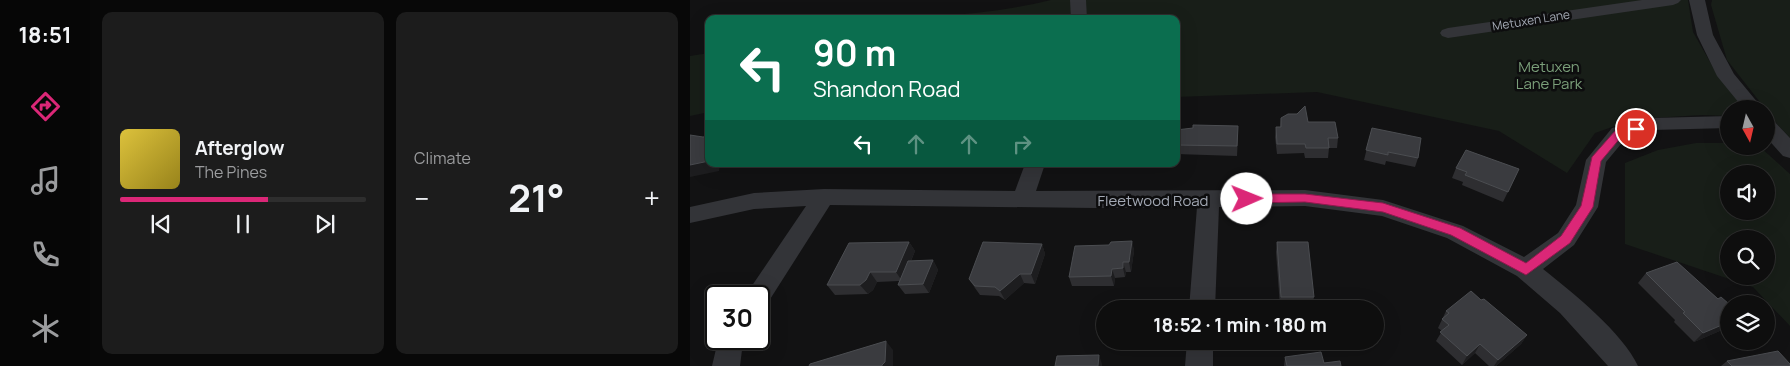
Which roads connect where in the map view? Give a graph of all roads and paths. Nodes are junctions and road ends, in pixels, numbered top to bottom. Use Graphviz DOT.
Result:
graph roads {
  1 [pos="1078,0"];
  2 [pos="1673,0"];
  3 [pos="1698,0"];
  4 [pos="1080,15"];
  5 [pos="1448,33"];
  6 [pos="1746,100"];
  7 [pos="1720,122"];
  8 [pos="1775,134"];
  9 [pos="1790,151"];
  10 [pos="1034,167"];
  11 [pos="824,197"];
  12 [pos="1023,198"];
  13 [pos="1208,200"];
  14 [pos="690,215"];
  15 [pos="1526,269"];
  16 [pos="765,285"];
  17 [pos="1202,300"];
  18 [pos="729,350"];
  19 [pos="1199,350"];
  20 [pos="726,366"];
  21 [pos="1198,366"];
  22 [pos="1624,366"];
  1 -- 4 [label="street"];
  2 -- 5 [label="street, Metuxen Lane"];
  3 -- 6 [label="street"];
  7 -- 15 [label="street"];
  8 -- 9 [label="street"];
  10 -- 12 [label="street"];
  11 -- 12 [label="street, Fleetwood Road"];
  11 -- 14 [label="street, Fleetwood Road"];
  11 -- 16 [label="street"];
  12 -- 13 [label="street, Fleetwood Road"];
  13 -- 15 [label="street, Fleetwood Road"];
  13 -- 17 [label="street"];
  15 -- 22 [label="street, Fleetwood Road"];
  18 -- 20 [label="street"];
  19 -- 21 [label="street"];
}
